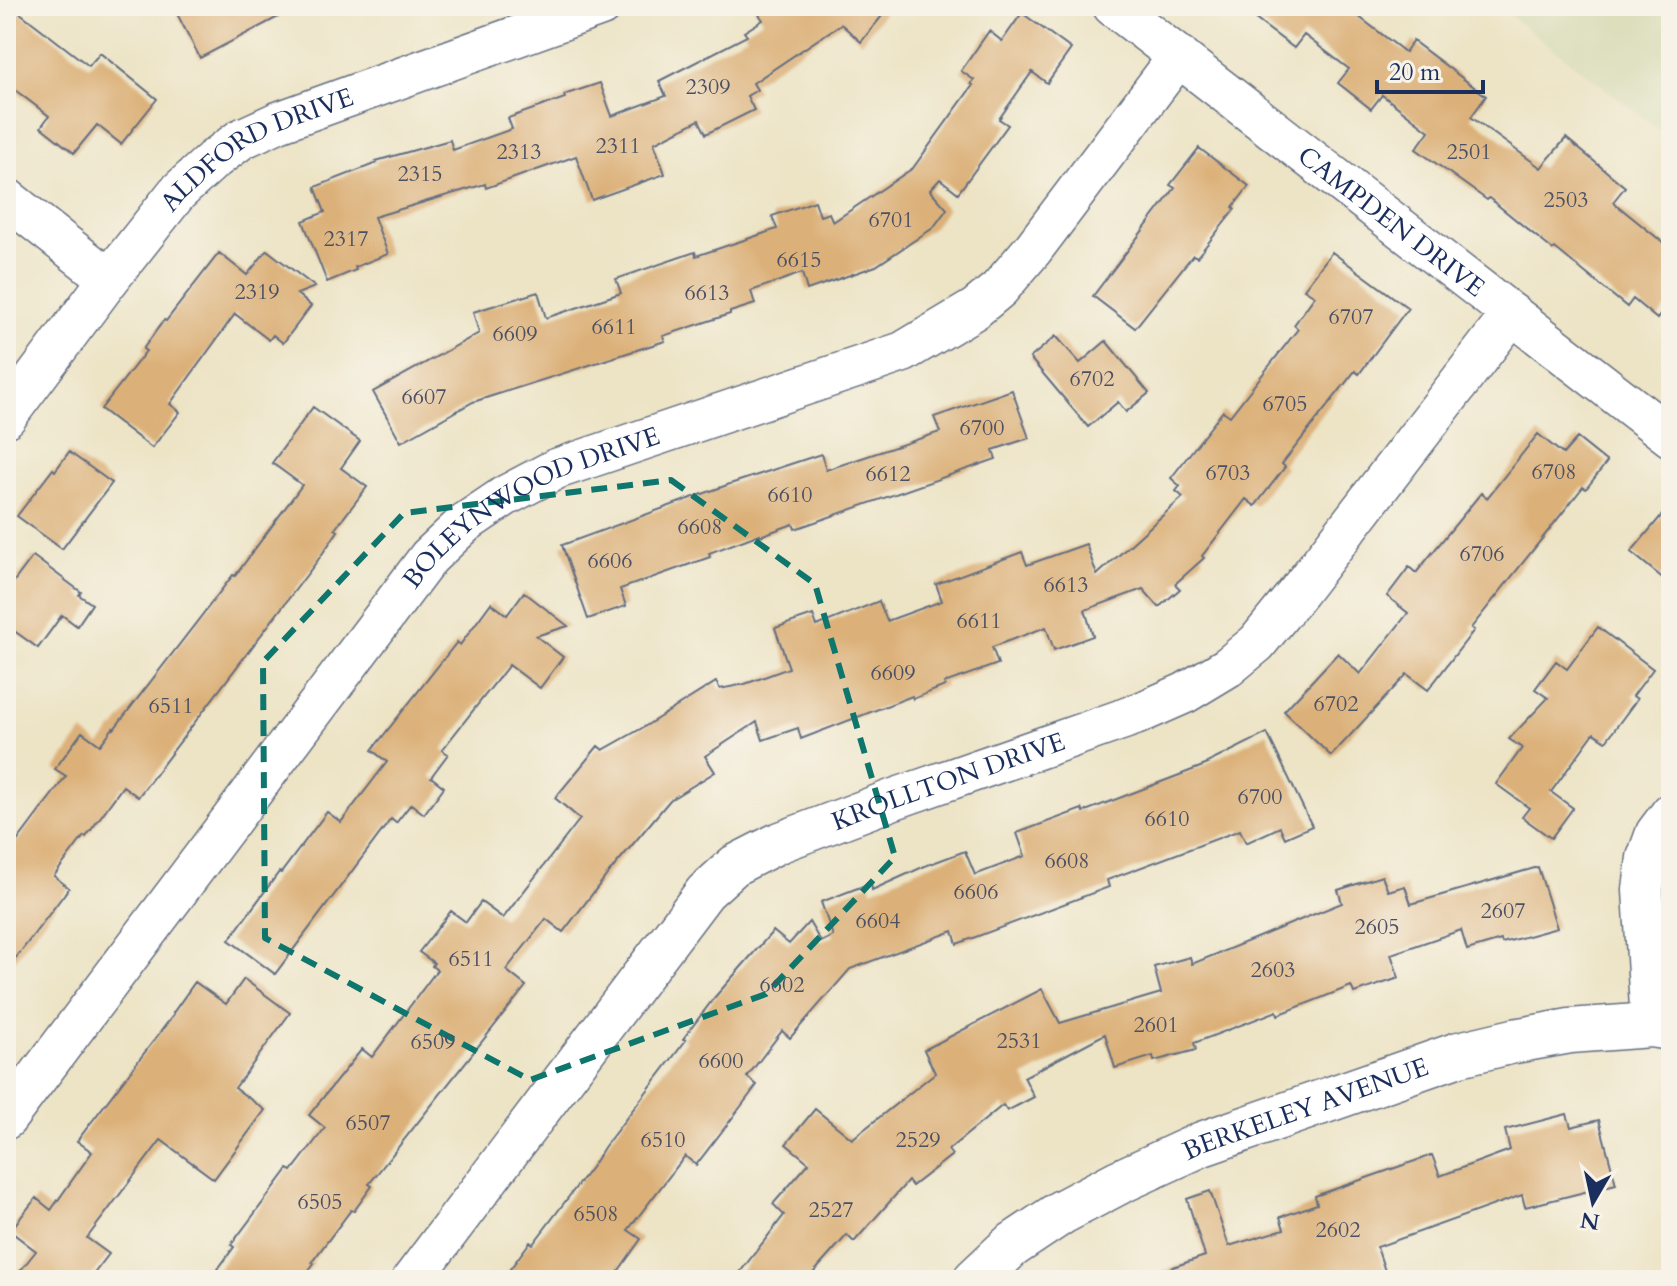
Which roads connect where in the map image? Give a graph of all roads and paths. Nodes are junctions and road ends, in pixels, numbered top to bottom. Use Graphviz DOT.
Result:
graph roads {
  1 [pos="601,6"];
  2 [pos="1113,6"];
  3 [pos="1179,56"];
  4 [pos="6,198"];
  5 [pos="109,279"];
  6 [pos="1512,314"];
  7 [pos="6,417"];
  8 [pos="1671,437"];
  9 [pos="1671,813"];
  10 [pos="1661,1027"];
  11 [pos="6,1119"];
  12 [pos="412,1280"];
  13 [pos="975,1280"];
  1 -- 5 [label="street, ALDFORD DRIVE"];
  2 -- 3 [label="street, CAMPDEN DRIVE"];
  3 -- 6 [label="street, CAMPDEN DRIVE"];
  3 -- 11 [label="street, BOLEYNWOOD DRIVE"];
  4 -- 5 [label="street"];
  5 -- 7 [label="street, ALDFORD DRIVE"];
  6 -- 8 [label="street, CAMPDEN DRIVE"];
  6 -- 12 [label="street, KROLLTON DRIVE"];
  9 -- 10 [label="street"];
  10 -- 13 [label="street, BERKELEY AVENUE"];
}
